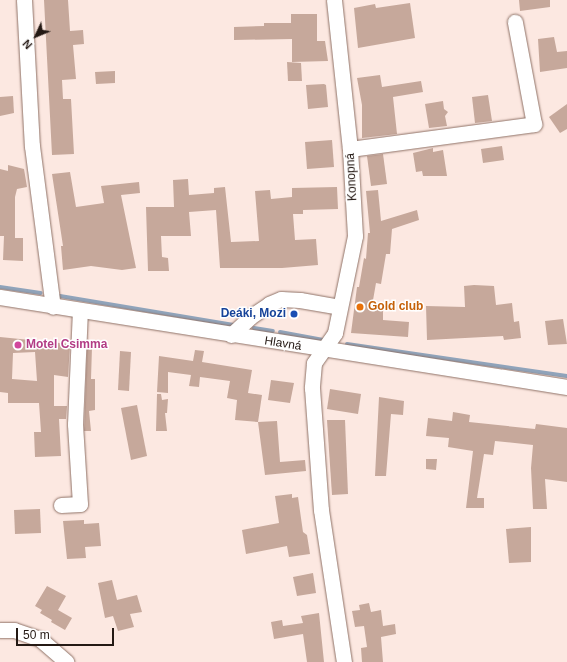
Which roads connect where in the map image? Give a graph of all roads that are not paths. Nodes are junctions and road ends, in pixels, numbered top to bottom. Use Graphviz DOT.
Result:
graph roads {
  1 [pos="24,0"];
  2 [pos="334,0"];
  3 [pos="515,22"];
  4 [pos="350,149"];
  5 [pos="0,298"];
  6 [pos="53,307"];
  7 [pos="339,307"];
  8 [pos="80,311"];
  9 [pos="231,335"];
  10 [pos="325,350"];
  11 [pos="567,387"];
  12 [pos="60,505"];
  13 [pos="0,630"];
  14 [pos="66,662"];
  15 [pos="344,662"];
  1 -- 6 [label="street"];
  2 -- 4 [label="street, Konopná"];
  3 -- 4 [label="street"];
  4 -- 7 [label="street, Konopná"];
  5 -- 6 [label="street, Hlavná"];
  6 -- 8 [label="street, Hlavná"];
  7 -- 9 [label="street"];
  7 -- 10 [label="street, Konopná"];
  8 -- 9 [label="street, Hlavná"];
  8 -- 12 [label="street"];
  9 -- 10 [label="street, Hlavná"];
  10 -- 11 [label="street, Hlavná"];
  10 -- 15 [label="street, Konopná"];
  13 -- 14 [label="street"];
}
